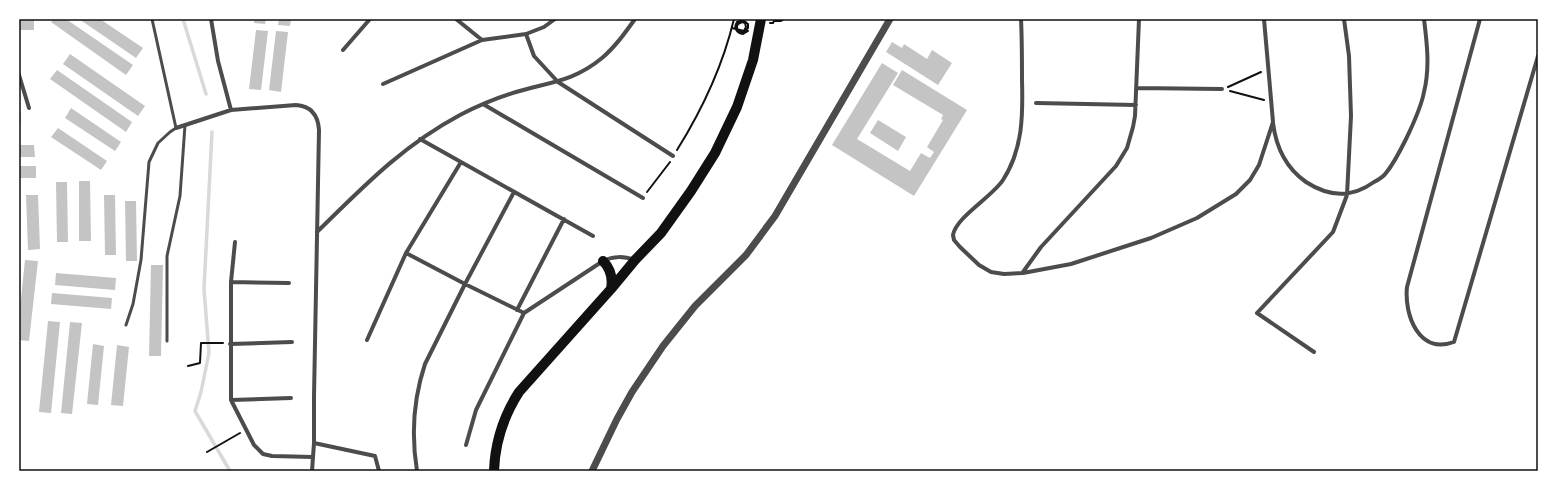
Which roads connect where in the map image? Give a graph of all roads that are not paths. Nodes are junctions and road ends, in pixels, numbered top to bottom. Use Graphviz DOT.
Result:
graph roads {
  1 [pos="152,19"];
  2 [pos="212,19"];
  3 [pos="370,19"];
  4 [pos="456,19"];
  5 [pos="555,19"];
  6 [pos="635,19"];
  7 [pos="761,19"];
  8 [pos="890,19"];
  9 [pos="1021,19"];
  10 [pos="1139,19"];
  11 [pos="1264,19"];
  12 [pos="1344,19"];
  13 [pos="1424,19"];
  14 [pos="1480,19"];
  15 [pos="526,34"];
  16 [pos="482,40"];
  17 [pos="343,50"];
  18 [pos="1538,56"];
  19 [pos="19,75"];
  20 [pos="558,82"];
  21 [pos="383,84"];
  22 [pos="1136,88"];
  23 [pos="1222,89"];
  24 [pos="1036,103"];
  25 [pos="483,104"];
  26 [pos="1136,105"];
  27 [pos="29,108"];
  28 [pos="231,110"];
  29 [pos="1273,122"];
  30 [pos="185,124"];
  31 [pos="176,128"];
  32 [pos="420,139"];
  33 [pos="673,156"];
  34 [pos="461,162"];
  35 [pos="514,192"];
  36 [pos="1347,195"];
  37 [pos="643,198"];
  38 [pos="564,219"];
  39 [pos="317,232"];
  40 [pos="593,236"];
  41 [pos="235,242"];
  42 [pos="406,253"];
  43 [pos="635,260"];
  44 [pos="603,262"];
  45 [pos="1022,272"];
  46 [pos="231,282"];
  47 [pos="289,283"];
  48 [pos="465,284"];
  49 [pos="611,289"];
  50 [pos="517,310"];
  51 [pos="524,313"];
  52 [pos="126,325"];
  53 [pos="367,340"];
  54 [pos="167,341"];
  55 [pos="292,342"];
  56 [pos="230,344"];
  57 [pos="1314,352"];
  58 [pos="291,398"];
  59 [pos="231,400"];
  60 [pos="314,443"];
  61 [pos="466,445"];
  62 [pos="313,457"];
  63 [pos="312,471"];
  64 [pos="379,471"];
  65 [pos="417,471"];
  66 [pos="494,471"];
  67 [pos="592,471"];
  1 -- 31 [label="lane"];
  2 -- 28 [label="street"];
  3 -- 17 [label="street"];
  4 -- 16 [label="street"];
  5 -- 15 [label="street"];
  6 -- 20 [label="street"];
  7 -- 43 [label="main road"];
  8 -- 67 [label="street"];
  9 -- 45 [label="street"];
  10 -- 22 [label="street"];
  11 -- 29 [label="street"];
  12 -- 36 [label="street"];
  13 -- 36 [label="street"];
  14 -- 18 [label="street"];
  15 -- 16 [label="street"];
  15 -- 20 [label="street"];
  16 -- 21 [label="street"];
  19 -- 27 [label="street"];
  20 -- 25 [label="street"];
  20 -- 33 [label="street"];
  22 -- 23 [label="street"];
  22 -- 26 [label="street"];
  24 -- 26 [label="street"];
  25 -- 32 [label="street"];
  25 -- 37 [label="street"];
  26 -- 45 [label="street"];
  28 -- 30 [label="street"];
  28 -- 39 [label="street"];
  29 -- 36 [label="street"];
  29 -- 45 [label="street"];
  30 -- 31 [label="street"];
  30 -- 54 [label="lane"];
  31 -- 52 [label="lane"];
  32 -- 34 [label="street"];
  32 -- 39 [label="street"];
  34 -- 35 [label="street"];
  34 -- 42 [label="street"];
  35 -- 38 [label="street"];
  35 -- 48 [label="street"];
  36 -- 57 [label="street"];
  38 -- 40 [label="street"];
  38 -- 50 [label="street"];
  39 -- 60 [label="street"];
  41 -- 46 [label="street"];
  42 -- 48 [label="street"];
  42 -- 53 [label="street"];
  43 -- 44 [label="street"];
  43 -- 49 [label="main road"];
  44 -- 49 [label="main road"];
  44 -- 51 [label="street"];
  46 -- 47 [label="street"];
  46 -- 56 [label="street"];
  48 -- 50 [label="street"];
  48 -- 65 [label="street"];
  49 -- 66 [label="main road"];
  50 -- 51 [label="street"];
  51 -- 61 [label="street"];
  55 -- 56 [label="street"];
  56 -- 59 [label="street"];
  58 -- 59 [label="street"];
  59 -- 62 [label="street"];
  60 -- 62 [label="street"];
  60 -- 64 [label="street"];
  62 -- 63 [label="street"];
}
